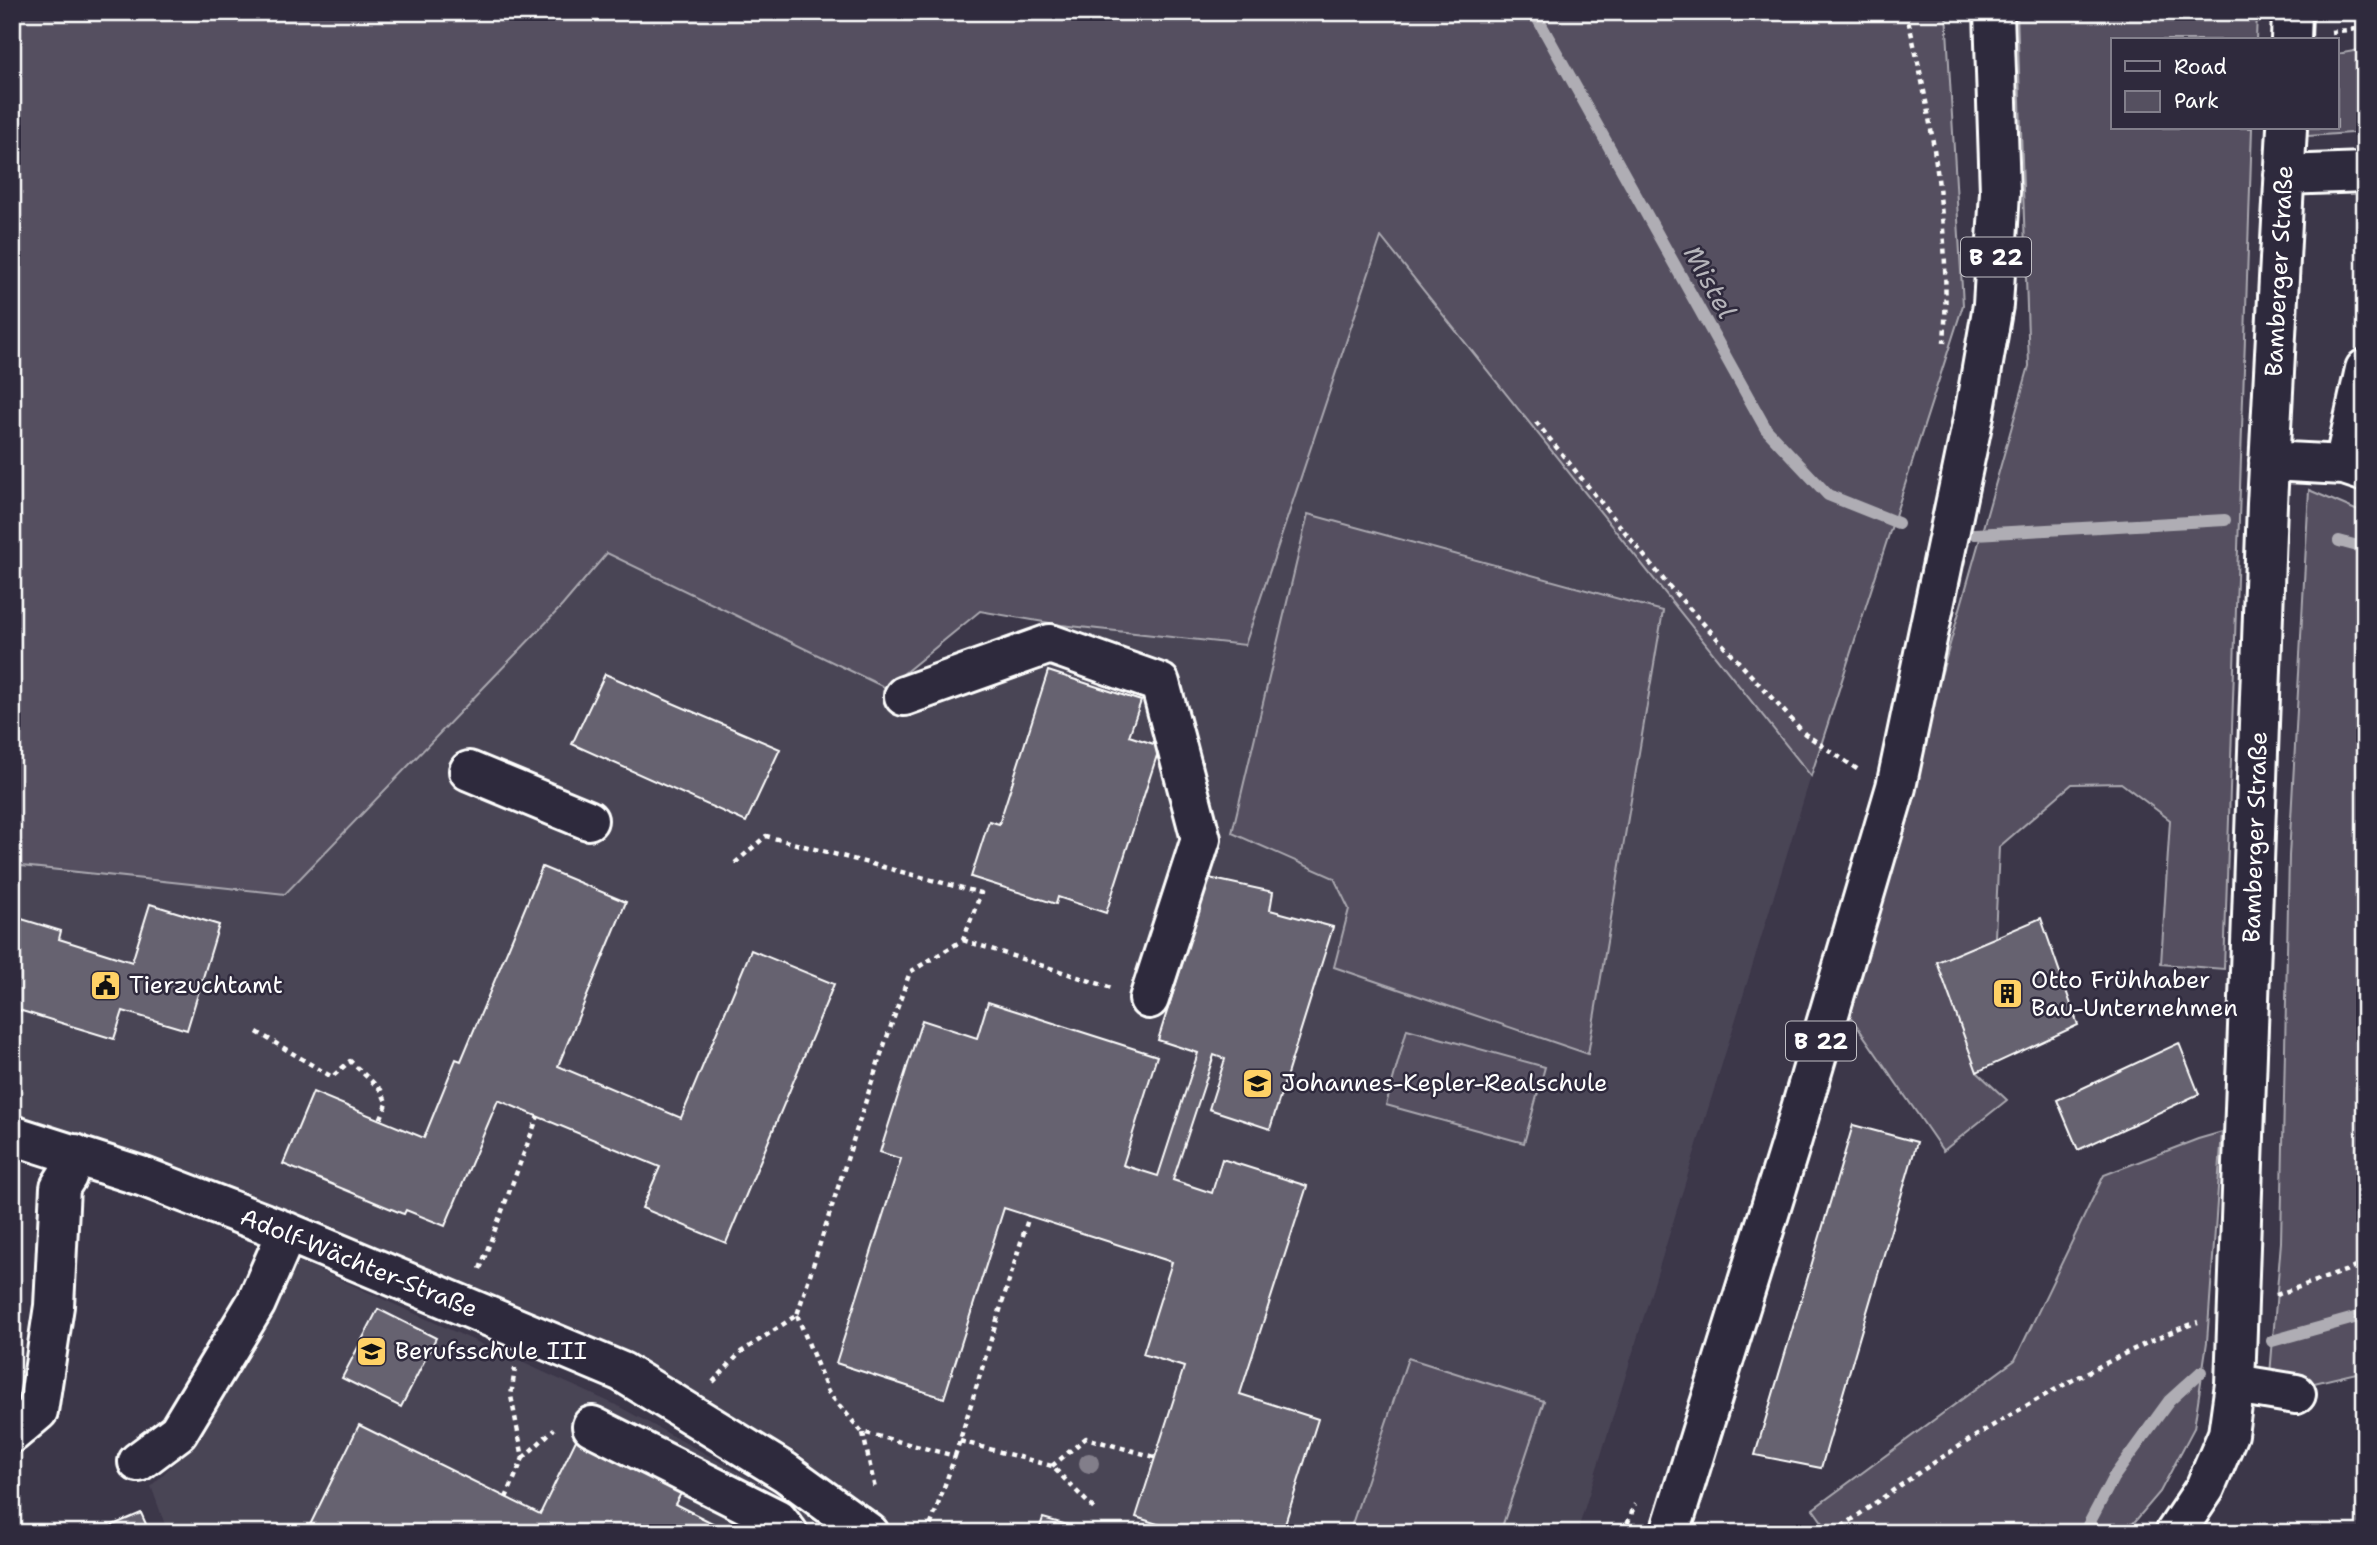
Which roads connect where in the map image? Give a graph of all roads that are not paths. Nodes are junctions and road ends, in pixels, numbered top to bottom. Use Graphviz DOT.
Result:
graph roads {
  1 [pos="1994,12"];
  2 [pos="2292,12"];
  3 [pos="2291,38"];
  4 [pos="2287,130"];
  5 [pos="2365,172"];
  6 [pos="2284,175"];
  7 [pos="2365,369"];
  8 [pos="2269,461"];
  9 [pos="2354,469"];
  10 [pos="904,696"];
  11 [pos="469,771"];
  12 [pos="588,820"];
  13 [pos="1149,999"];
  14 [pos="12,1135"];
  15 [pos="75,1154"];
  16 [pos="287,1232"];
  17 [pos="2235,1384"];
  18 [pos="2296,1394"];
  19 [pos="592,1426"];
  20 [pos="12,1433"];
  21 [pos="138,1462"];
  22 [pos="862,1530"];
  23 [pos="788,1533"];
  24 [pos="1670,1533"];
  25 [pos="2175,1533"];
  1 -- 24 [label="street, B 22"];
  2 -- 3 [label="street"];
  4 -- 6 [label="street, Bamberger Straße"];
  5 -- 6 [label="street"];
  6 -- 8 [label="street, Bamberger Straße"];
  7 -- 9 [label="street"];
  8 -- 9 [label="street"];
  8 -- 17 [label="street, Bamberger Straße"];
  10 -- 13 [label="street"];
  11 -- 12 [label="street"];
  14 -- 15 [label="street, Adolf-Wächter-Straße"];
  15 -- 16 [label="street, Adolf-Wächter-Straße"];
  15 -- 20 [label="street"];
  16 -- 21 [label="street"];
  16 -- 22 [label="street, Adolf-Wächter-Straße"];
  17 -- 18 [label="street"];
  17 -- 25 [label="street, Bamberger Straße"];
  19 -- 23 [label="street"];
}
